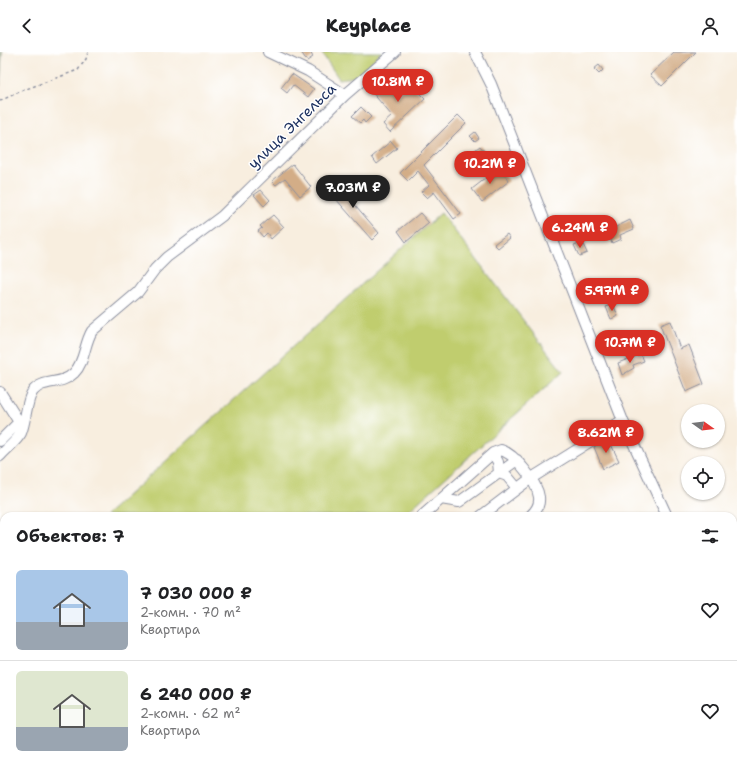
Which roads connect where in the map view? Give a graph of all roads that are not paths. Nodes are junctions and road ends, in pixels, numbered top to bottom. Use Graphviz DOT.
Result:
graph roads {
  1 [pos="268,52"];
  2 [pos="395,52"];
  3 [pos="475,52"];
  4 [pos="345,95"];
  5 [pos="0,392"];
  6 [pos="623,422"];
  7 [pos="0,441"];
  8 [pos="493,453"];
  9 [pos="0,456"];
  10 [pos="517,460"];
  11 [pos="499,473"];
  12 [pos="530,479"];
  13 [pos="517,488"];
  14 [pos="441,499"];
  15 [pos="426,512"];
  16 [pos="486,512"];
  17 [pos="533,512"];
  18 [pos="665,512"];
  1 -- 4 [label="street"];
  2 -- 4 [label="street, улица Энгельса"];
  3 -- 6 [label="street"];
  4 -- 9 [label="street, улица Энгельса"];
  5 -- 7 [label="street"];
  6 -- 12 [label="street"];
  6 -- 18 [label="street"];
  8 -- 10 [label="street"];
  8 -- 11 [label="street"];
  8 -- 14 [label="street"];
  10 -- 11 [label="street"];
  10 -- 12 [label="street"];
  11 -- 13 [label="street"];
  11 -- 14 [label="street"];
  12 -- 13 [label="street"];
  12 -- 17 [label="street"];
  13 -- 16 [label="street"];
  14 -- 15 [label="street"];
}
